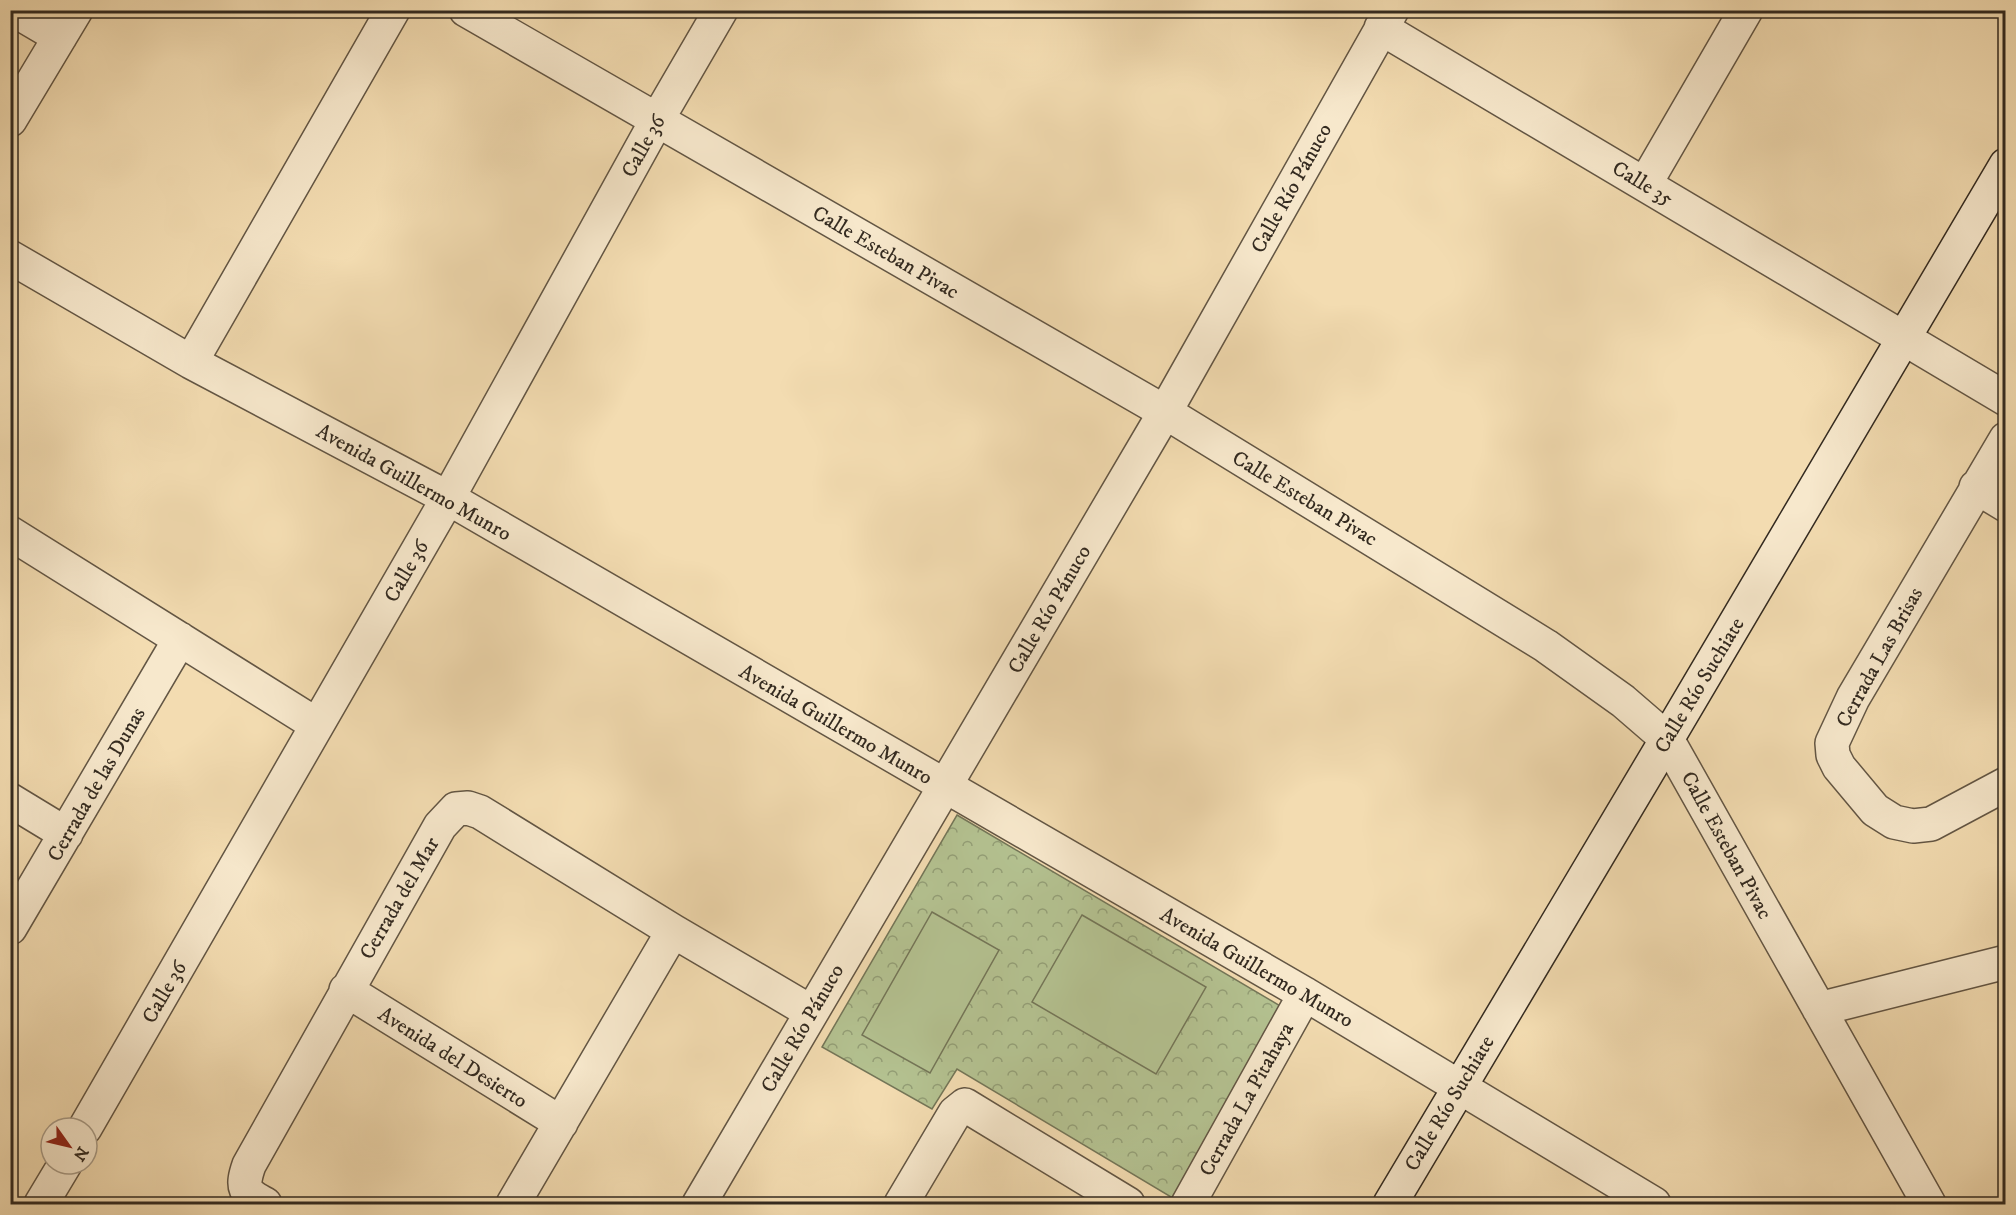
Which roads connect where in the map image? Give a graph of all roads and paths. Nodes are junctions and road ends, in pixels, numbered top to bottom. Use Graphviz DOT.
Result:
graph roads {
  1 [pos="14,10"];
  2 [pos="393,10"];
  3 [pos="466,10"];
  4 [pos="721,10"];
  5 [pos="1746,10"];
  6 [pos="1386,19"];
  7 [pos="68,24"];
  8 [pos="10,120"];
  9 [pos="657,120"];
  10 [pos="2006,165"];
  11 [pos="1646,184"];
  12 [pos="10,256"];
  13 [pos="1904,337"];
  14 [pos="191,362"];
  15 [pos="2006,399"];
  16 [pos="1165,412"];
  17 [pos="2006,439"];
  18 [pos="1976,487"];
  19 [pos="448,498"];
  20 [pos="2006,505"];
  21 [pos="10,533"];
  22 [pos="180,639"];
  23 [pos="317,725"];
  24 [pos="1667,739"];
  25 [pos="2006,784"];
  26 [pos="945,787"];
  27 [pos="10,800"];
  28 [pos="66,834"];
  29 [pos="10,927"];
  30 [pos="674,931"];
  31 [pos="2006,962"];
  32 [pos="346,990"];
  33 [pos="1305,994"];
  34 [pos="1819,1009"];
  35 [pos="811,1012"];
  36 [pos="1459,1086"];
  37 [pos="92,1116"];
  38 [pos="561,1123"];
  39 [pos="58,1176"];
  40 [pos="41,1204"];
  41 [pos="265,1204"];
  42 [pos="513,1204"];
  43 [pos="699,1204"];
  44 [pos="901,1204"];
  45 [pos="1128,1204"];
  46 [pos="1188,1204"];
  47 [pos="1389,1204"];
  48 [pos="1654,1204"];
  49 [pos="1929,1204"];
  1 -- 7 [label="street"];
  2 -- 14 [label="street"];
  3 -- 9 [label="street, Calle Esteban Pivac"];
  4 -- 9 [label="street, Calle 36"];
  5 -- 11 [label="street"];
  6 -- 11 [label="street, Calle 35"];
  6 -- 16 [label="street, Calle Río Pánuco"];
  7 -- 8 [label="street"];
  9 -- 16 [label="street, Calle Esteban Pivac"];
  9 -- 19 [label="street, Calle 36"];
  10 -- 13 [label="street, Calle Río Suchiate"];
  11 -- 13 [label="street, Calle 35"];
  12 -- 14 [label="street, Avenida Guillermo Munro"];
  13 -- 15 [label="street, Calle 35"];
  13 -- 24 [label="street, Calle Río Suchiate"];
  14 -- 19 [label="street, Avenida Guillermo Munro"];
  16 -- 24 [label="street, Calle Esteban Pivac"];
  16 -- 26 [label="street, Calle Río Pánuco"];
  17 -- 18 [label="street, Cerrada Las Brisas"];
  18 -- 20 [label="street"];
  18 -- 25 [label="street, Cerrada Las Brisas"];
  19 -- 23 [label="street, Calle 36"];
  19 -- 26 [label="street, Avenida Guillermo Munro"];
  21 -- 22 [label="street"];
  22 -- 23 [label="street"];
  22 -- 28 [label="street, Cerrada de las Dunas"];
  23 -- 37 [label="street, Calle 36"];
  24 -- 34 [label="street, Calle Esteban Pivac"];
  24 -- 36 [label="street, Calle Río Suchiate"];
  26 -- 33 [label="street, Avenida Guillermo Munro"];
  26 -- 35 [label="street, Calle Río Pánuco"];
  27 -- 28 [label="street"];
  28 -- 29 [label="street, Cerrada de las Dunas"];
  30 -- 32 [label="street, Cerrada del Mar"];
  30 -- 35 [label="street, Cerrada del Mar"];
  30 -- 38 [label="street"];
  31 -- 34 [label="street"];
  32 -- 38 [label="street, Avenida del Desierto"];
  32 -- 41 [label="street, Cerrada del Mar"];
  33 -- 36 [label="street, Avenida Guillermo Munro"];
  33 -- 46 [label="street, Cerrada La Pitahaya"];
  34 -- 49 [label="street, Calle Esteban Pivac"];
  35 -- 43 [label="street, Calle Río Pánuco"];
  36 -- 47 [label="street, Calle Río Suchiate"];
  36 -- 48 [label="street, Avenida Guillermo Munro"];
  38 -- 42 [label="street"];
  39 -- 40 [label="street"];
  44 -- 45 [label="street"];
}
